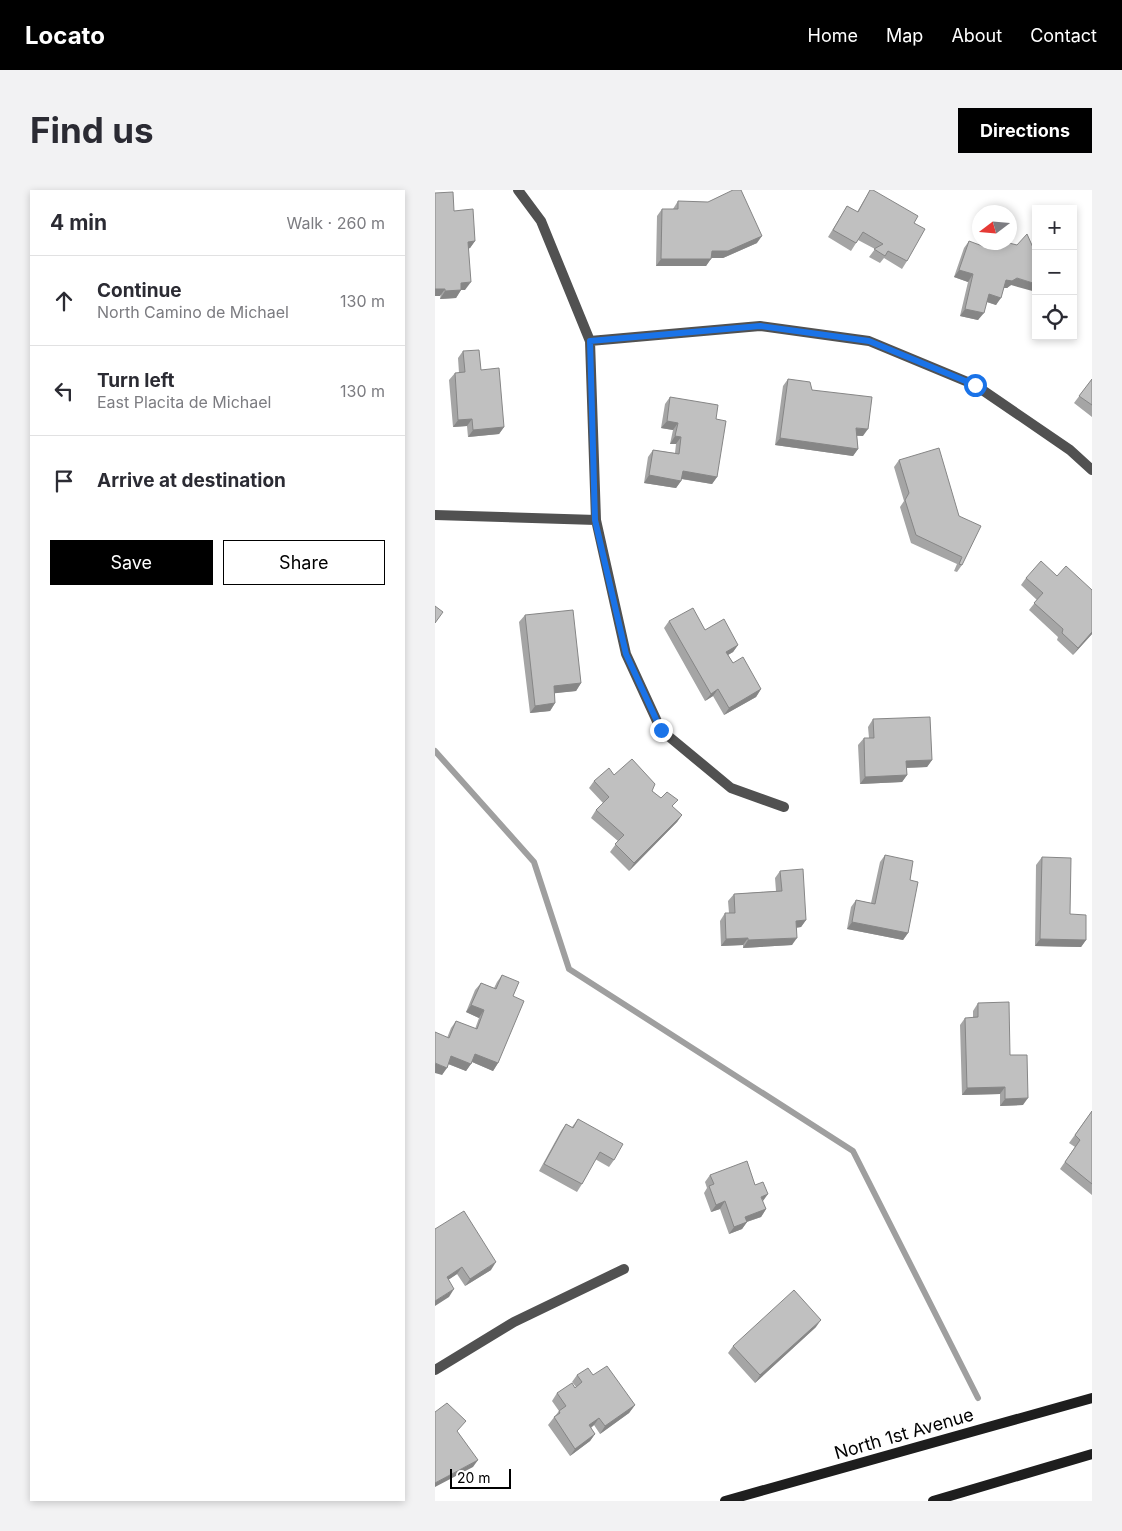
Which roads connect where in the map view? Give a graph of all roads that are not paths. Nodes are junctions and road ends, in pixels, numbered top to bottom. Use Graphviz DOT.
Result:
graph roads {
  1 [pos="519,190"];
  2 [pos="590,341"];
  3 [pos="1092,470"];
  4 [pos="435,515"];
  5 [pos="595,520"];
  6 [pos="784,807"];
  7 [pos="624,1269"];
  8 [pos="435,1370"];
  9 [pos="1092,1398"];
  10 [pos="1092,1454"];
  11 [pos="725,1501"];
  12 [pos="933,1501"];
  1 -- 2 [label="street"];
  2 -- 3 [label="street"];
  2 -- 5 [label="street"];
  4 -- 5 [label="street"];
  5 -- 6 [label="street"];
  7 -- 8 [label="street"];
  9 -- 11 [label="main road, North 1st Avenue"];
  10 -- 12 [label="main road"];
}
